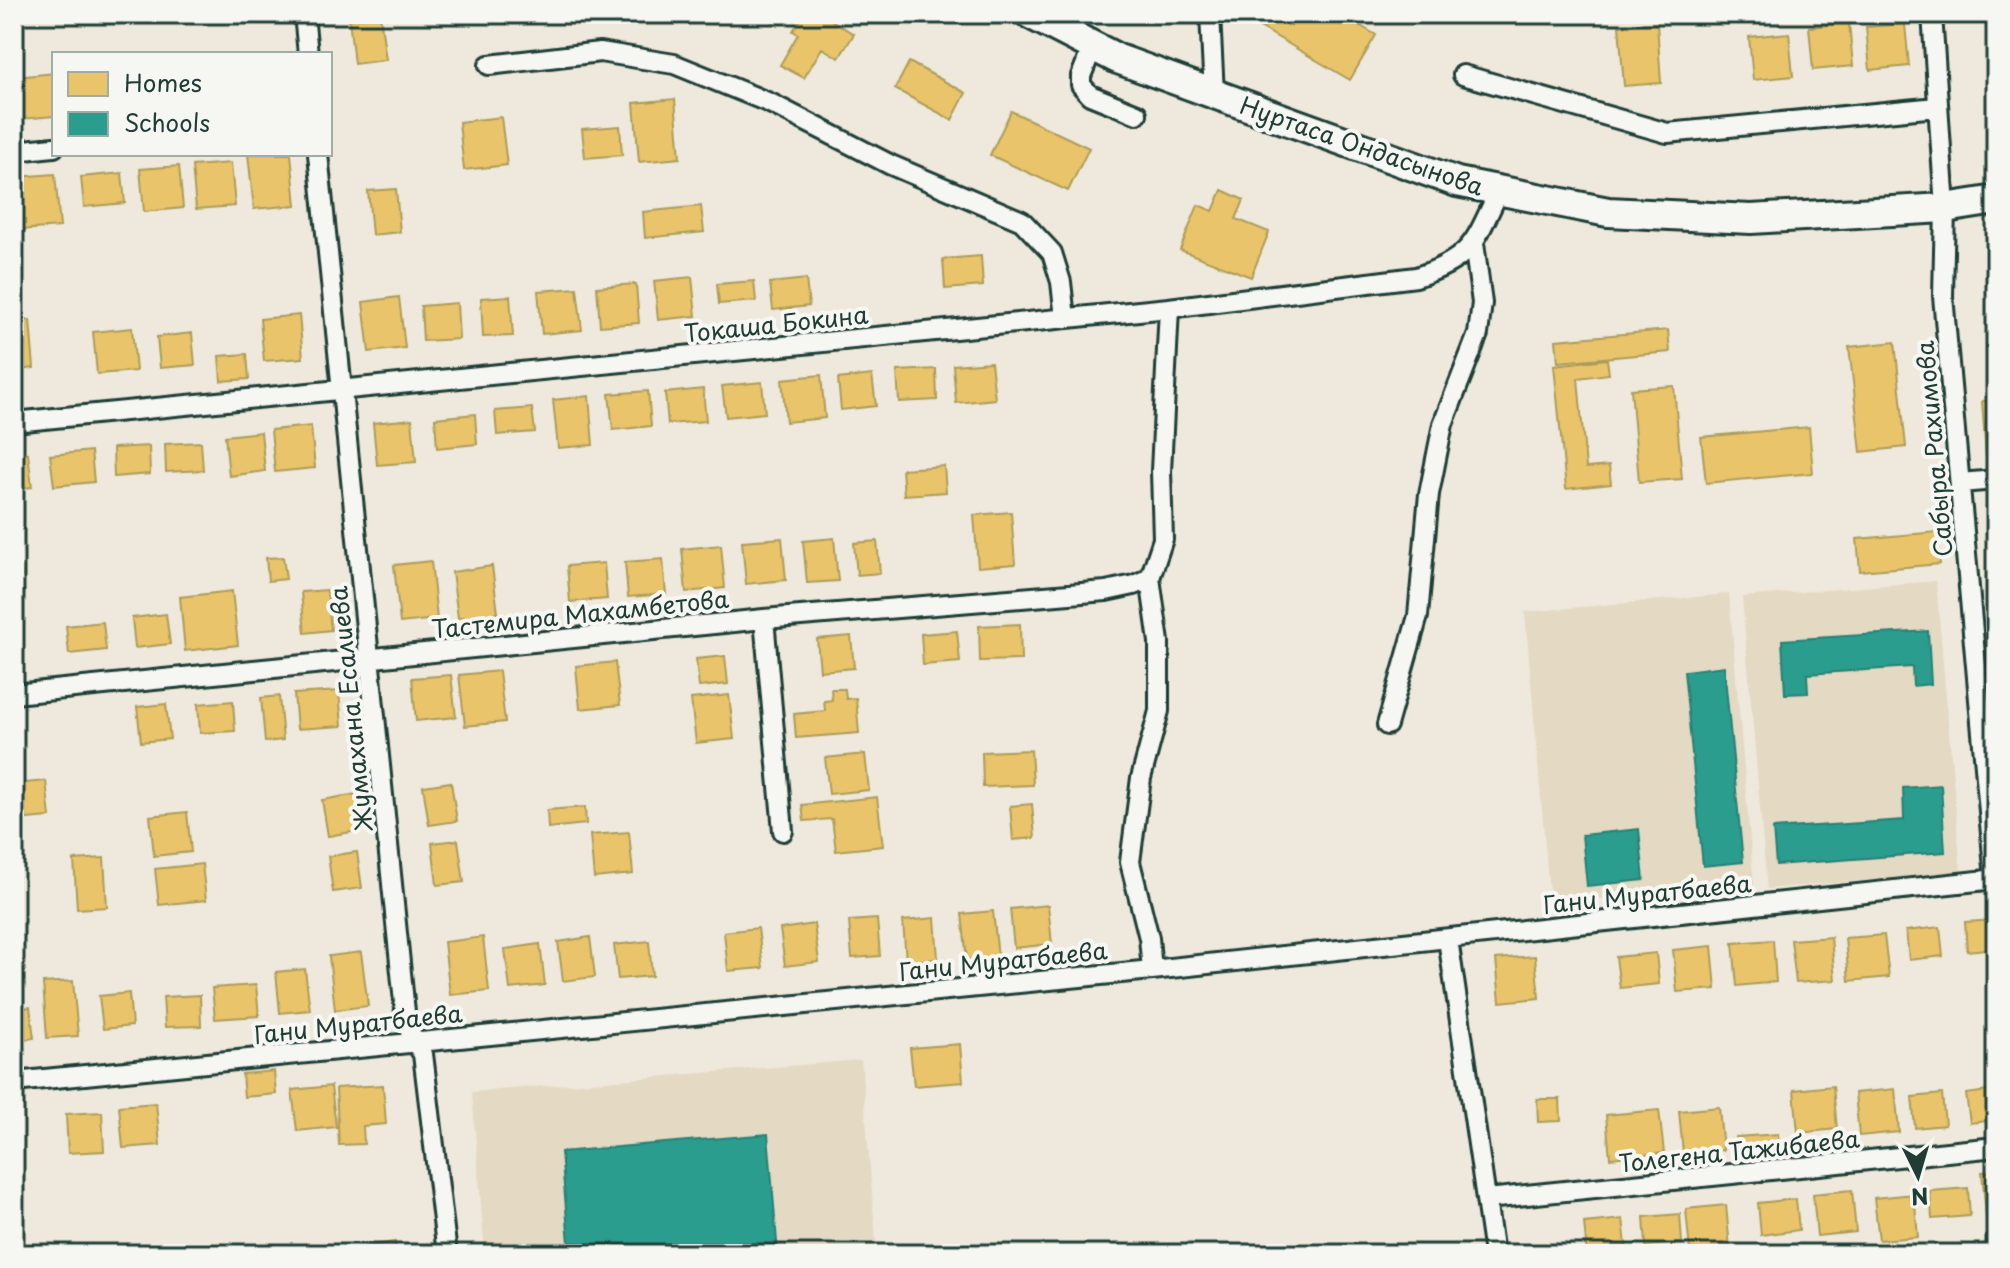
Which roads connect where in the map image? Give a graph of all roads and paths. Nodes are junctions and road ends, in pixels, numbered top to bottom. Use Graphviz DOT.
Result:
graph roads {
  1 [pos="304,14"];
  2 [pos="1210,14"];
  3 [pos="1932,14"];
  4 [pos="1044,18"];
  5 [pos="1093,46"];
  6 [pos="308,52"];
  7 [pos="489,65"];
  8 [pos="1463,75"];
  9 [pos="1214,94"];
  10 [pos="1937,107"];
  11 [pos="1137,114"];
  12 [pos="52,147"];
  13 [pos="14,151"];
  14 [pos="318,156"];
  15 [pos="1499,191"];
  16 [pos="1996,200"];
  17 [pos="1945,208"];
  18 [pos="1474,243"];
  19 [pos="1169,308"];
  20 [pos="1065,318"];
  21 [pos="343,391"];
  22 [pos="14,422"];
  23 [pos="1996,480"];
  24 [pos="1960,483"];
  25 [pos="1150,578"];
  26 [pos="764,619"];
  27 [pos="368,658"];
  28 [pos="14,694"];
  29 [pos="1387,725"];
  30 [pos="783,831"];
  31 [pos="1995,879"];
  32 [pos="1448,939"];
  33 [pos="1152,970"];
  34 [pos="414,1041"];
  35 [pos="14,1082"];
  36 [pos="1996,1147"];
  37 [pos="1487,1199"];
  38 [pos="447,1254"];
  39 [pos="1494,1254"];
  1 -- 6 [label="street"];
  2 -- 9 [label="street"];
  3 -- 10 [label="street, Сабыра Рахимова"];
  4 -- 5 [label="main road, Нуртаса Ондасынова"];
  5 -- 9 [label="main road, Нуртаса Ондасынова"];
  5 -- 11 [label="street"];
  7 -- 20 [label="street"];
  8 -- 10 [label="street"];
  9 -- 15 [label="main road, Нуртаса Ондасынова"];
  10 -- 17 [label="street, Сабыра Рахимова"];
  12 -- 13 [label="street"];
  14 -- 21 [label="street, Жумахана Есалиева"];
  15 -- 17 [label="main road, Нуртаса Ондасынова"];
  15 -- 18 [label="street, Токаша Бокина"];
  16 -- 17 [label="main road, Нуртаса Ондасынова"];
  17 -- 24 [label="street, Сабыра Рахимова"];
  18 -- 19 [label="street, Токаша Бокина"];
  18 -- 29 [label="street"];
  19 -- 20 [label="street, Токаша Бокина"];
  19 -- 25 [label="street"];
  20 -- 21 [label="street, Токаша Бокина"];
  21 -- 22 [label="street, Токаша Бокина"];
  21 -- 27 [label="street, Жумахана Есалиева"];
  23 -- 24 [label="street"];
  24 -- 31 [label="street, Сабыра Рахимова"];
  25 -- 26 [label="street, Тастемира Махамбетова"];
  25 -- 33 [label="street"];
  26 -- 27 [label="street, Тастемира Махамбетова"];
  26 -- 30 [label="street"];
  27 -- 28 [label="street, Тастемира Махамбетова"];
  27 -- 34 [label="street, Жумахана Есалиева"];
  31 -- 32 [label="street, Гани Муратбаева"];
  32 -- 33 [label="street, Гани Муратбаева"];
  32 -- 37 [label="street"];
  33 -- 34 [label="street, Гани Муратбаева"];
  34 -- 35 [label="street, Гани Муратбаева"];
  34 -- 38 [label="street, Жумахана Есалиева"];
  36 -- 37 [label="street, Толегена Тажибаева"];
  37 -- 39 [label="street"];
}
